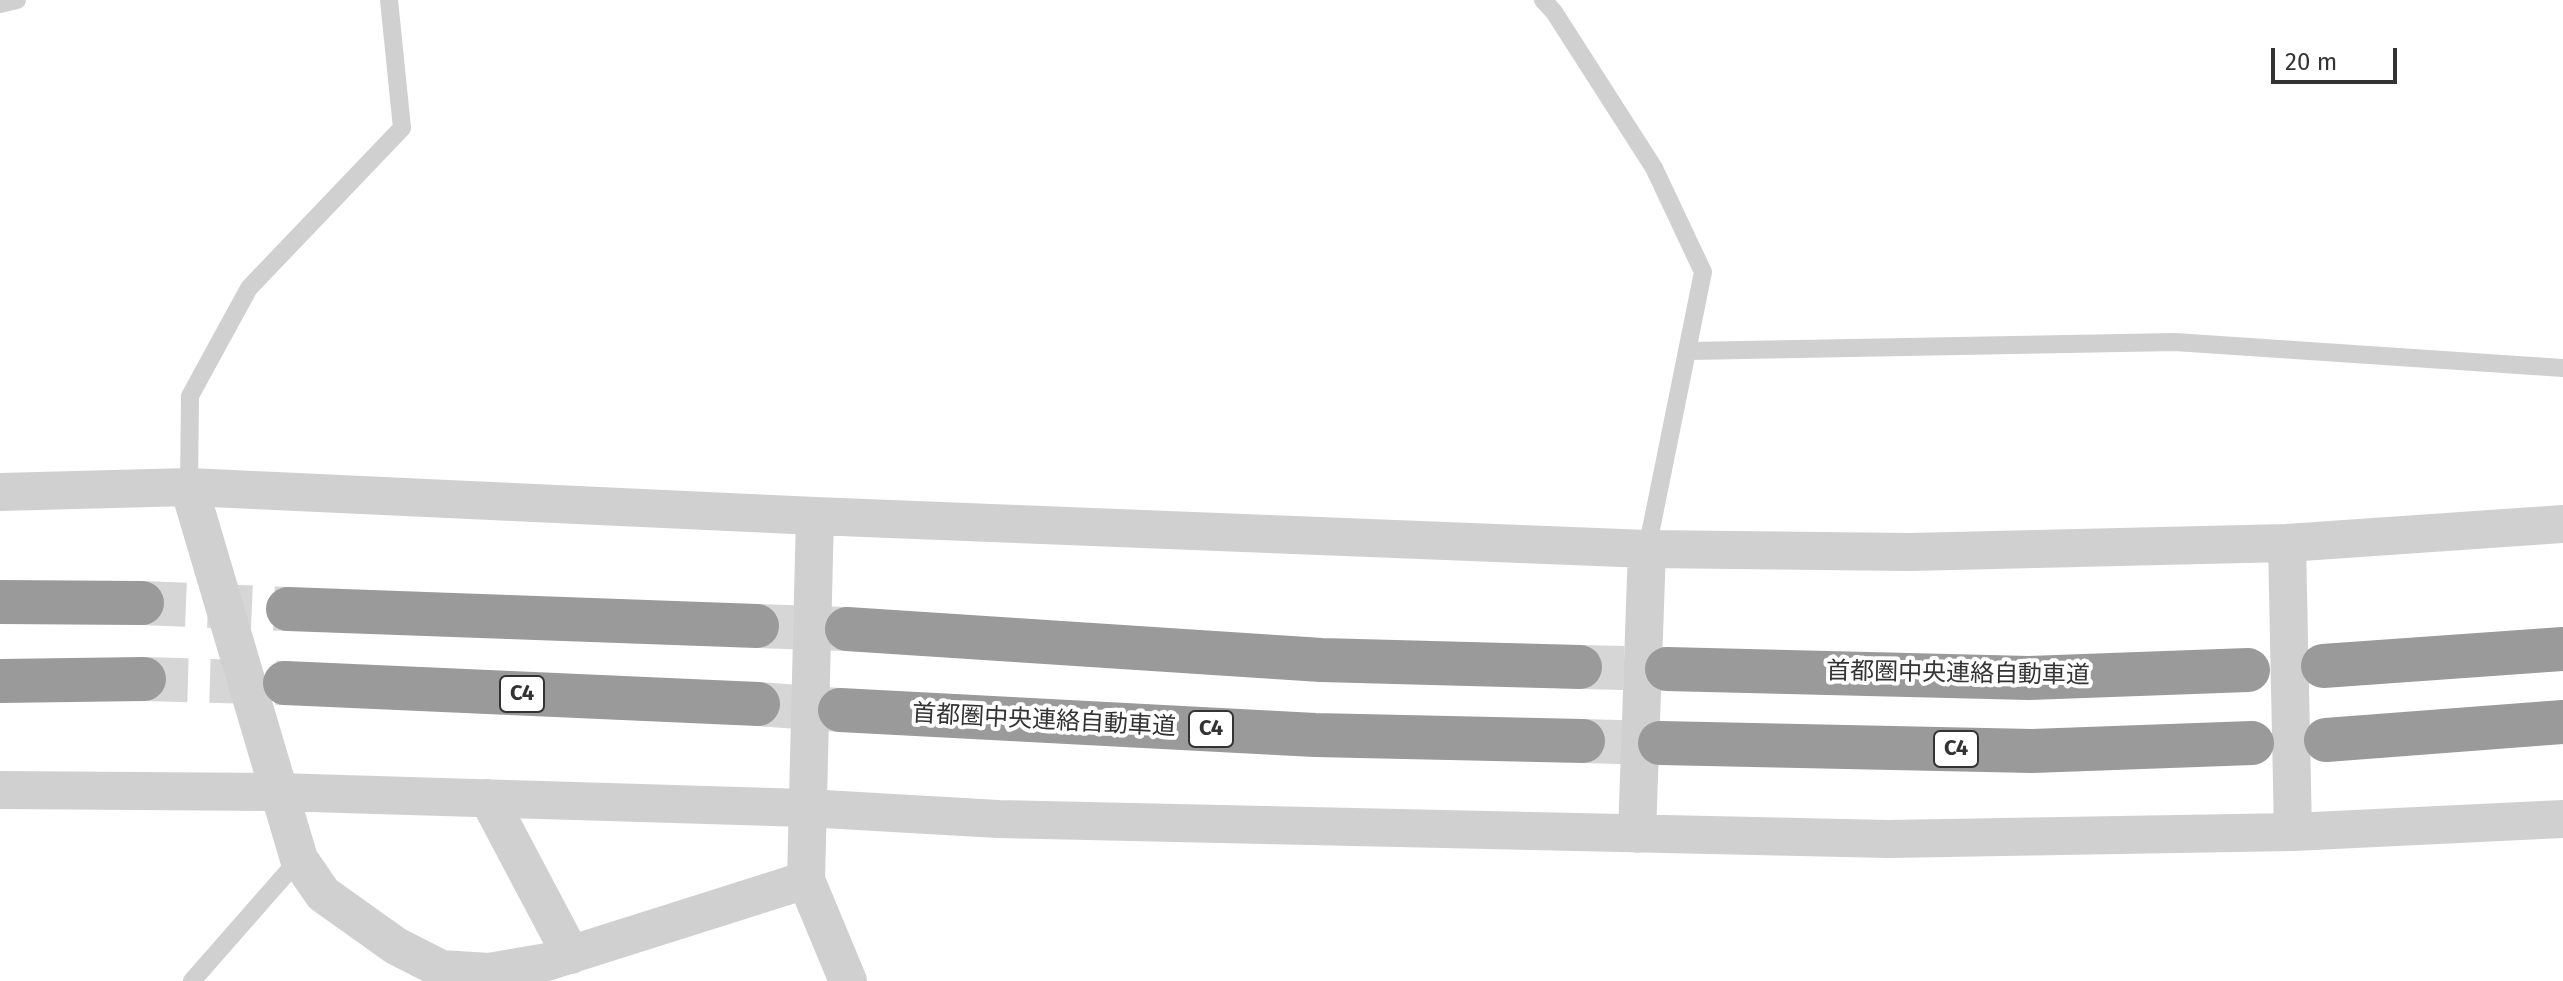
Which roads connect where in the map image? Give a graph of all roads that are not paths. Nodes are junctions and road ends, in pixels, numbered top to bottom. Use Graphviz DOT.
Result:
graph roads {
  1 [pos="17,0"];
  2 [pos="389,0"];
  3 [pos="1543,0"];
  4 [pos="0,4"];
  5 [pos="1689,351"];
  6 [pos="2563,368"];
  7 [pos="189,487"];
  8 [pos="0,492"];
  9 [pos="815,516"];
  10 [pos="2563,524"];
  11 [pos="2287,543"];
  12 [pos="1647,549"];
  13 [pos="0,602"];
  14 [pos="142,603"];
  15 [pos="288,609"];
  16 [pos="757,626"];
  17 [pos="847,629"];
  18 [pos="2563,649"];
  19 [pos="2323,666"];
  20 [pos="1580,667"];
  21 [pos="1667,669"];
  22 [pos="2248,670"];
  23 [pos="144,679"];
  24 [pos="0,681"];
  25 [pos="285,683"];
  26 [pos="758,704"];
  27 [pos="840,710"];
  28 [pos="2563,722"];
  29 [pos="2326,740"];
  30 [pos="1583,741"];
  31 [pos="1660,743"];
  32 [pos="2252,743"];
  33 [pos="0,790"];
  34 [pos="277,792"];
  35 [pos="488,798"];
  36 [pos="806,808"];
  37 [pos="2563,819"];
  38 [pos="2293,832"];
  39 [pos="1637,834"];
  40 [pos="299,859"];
  41 [pos="806,880"];
  42 [pos="557,966"];
  43 [pos="192,981"];
  44 [pos="848,981"];
  1 -- 4 [label="lane"];
  2 -- 7 [label="lane"];
  3 -- 5 [label="lane"];
  5 -- 6 [label="lane"];
  5 -- 12 [label="lane"];
  7 -- 8 [label="street"];
  7 -- 9 [label="street"];
  7 -- 34 [label="street"];
  9 -- 12 [label="street"];
  9 -- 36 [label="street"];
  10 -- 11 [label="street"];
  11 -- 12 [label="street"];
  11 -- 38 [label="street"];
  12 -- 39 [label="street"];
  13 -- 14 [label="highway"];
  15 -- 16 [label="highway"];
  17 -- 20 [label="highway"];
  18 -- 19 [label="highway"];
  21 -- 22 [label="highway, 首都圏中央連絡自動車道"];
  23 -- 24 [label="highway"];
  25 -- 26 [label="highway, C4"];
  27 -- 30 [label="highway, 首都圏中央連絡自動車道 / C4"];
  28 -- 29 [label="highway"];
  31 -- 32 [label="highway, C4"];
  33 -- 34 [label="street"];
  34 -- 35 [label="street"];
  34 -- 40 [label="street"];
  35 -- 36 [label="street"];
  35 -- 42 [label="street"];
  36 -- 39 [label="street"];
  36 -- 41 [label="street"];
  37 -- 38 [label="street"];
  38 -- 39 [label="street"];
  40 -- 42 [label="street"];
  40 -- 43 [label="lane"];
  41 -- 42 [label="street"];
  41 -- 44 [label="street"];
}
